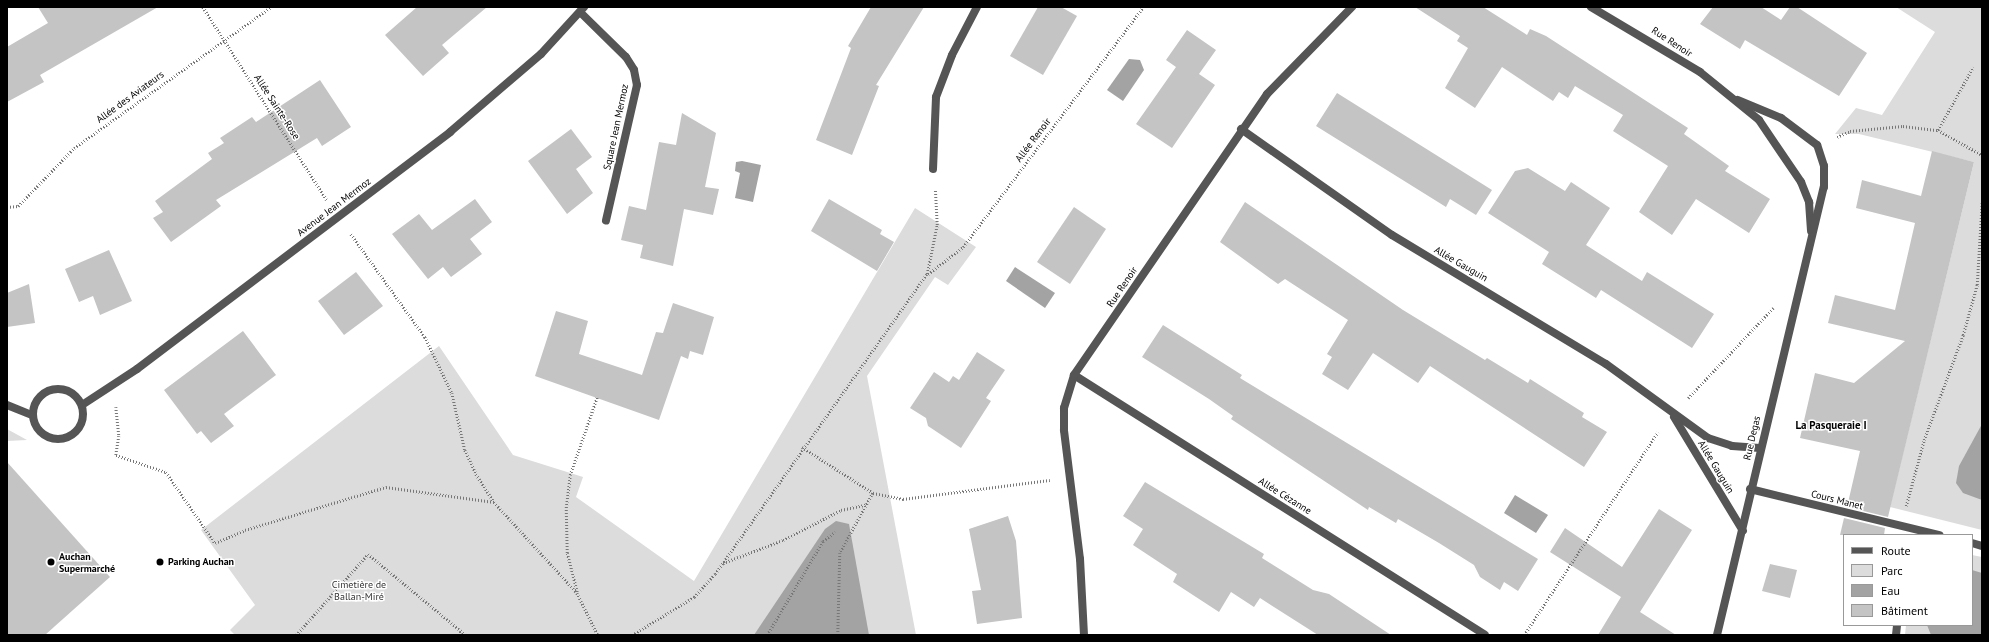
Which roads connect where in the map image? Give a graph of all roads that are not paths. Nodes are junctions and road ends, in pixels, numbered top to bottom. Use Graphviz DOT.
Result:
graph roads {
  1 [pos="977,7"];
  2 [pos="1352,7"];
  3 [pos="1591,7"];
  4 [pos="582,9"];
  5 [pos="1738,100"];
  6 [pos="1242,129"];
  7 [pos="1817,145"];
  8 [pos="1786,158"];
  9 [pos="933,169"];
  10 [pos="606,220"];
  11 [pos="1809,247"];
  12 [pos="1074,375"];
  13 [pos="7,405"];
  14 [pos="82,405"];
  15 [pos="1672,414"];
  16 [pos="32,415"];
  17 [pos="1760,448"];
  18 [pos="1750,489"];
  19 [pos="1742,531"];
  20 [pos="1918,532"];
  21 [pos="1932,534"];
  22 [pos="1084,635"];
  23 [pos="1486,635"];
  24 [pos="1717,635"];
  1 -- 9 [label="street"];
  2 -- 6 [label="street, Rue Renoir"];
  3 -- 5 [label="street, Rue Renoir"];
  4 -- 10 [label="street, Square Jean Mermoz"];
  4 -- 14 [label="street, Avenue Jean Mermoz"];
  5 -- 7 [label="street, Rue Renoir"];
  5 -- 8 [label="street, Rue Renoir"];
  6 -- 12 [label="street, Rue Renoir"];
  6 -- 15 [label="street, Allée Gauguin"];
  7 -- 11 [label="street, Rue Degas"];
  8 -- 11 [label="street, Rue Degas"];
  11 -- 17 [label="street, Rue Degas"];
  12 -- 22 [label="street, Rue Renoir"];
  12 -- 23 [label="street, Allée Cézanne"];
  13 -- 16 [label="street"];
  14 -- 16 [label="street"];
  14 -- 16 [label="street"];
  15 -- 17 [label="street, Allée Gauguin"];
  15 -- 19 [label="street, Allée Gauguin"];
  17 -- 18 [label="street, Rue Degas"];
  18 -- 19 [label="street, Rue Degas"];
  18 -- 20 [label="street, Cours Manet"];
  19 -- 24 [label="street, Rue Degas"];
  20 -- 21 [label="street, Cours Manet"];
}
